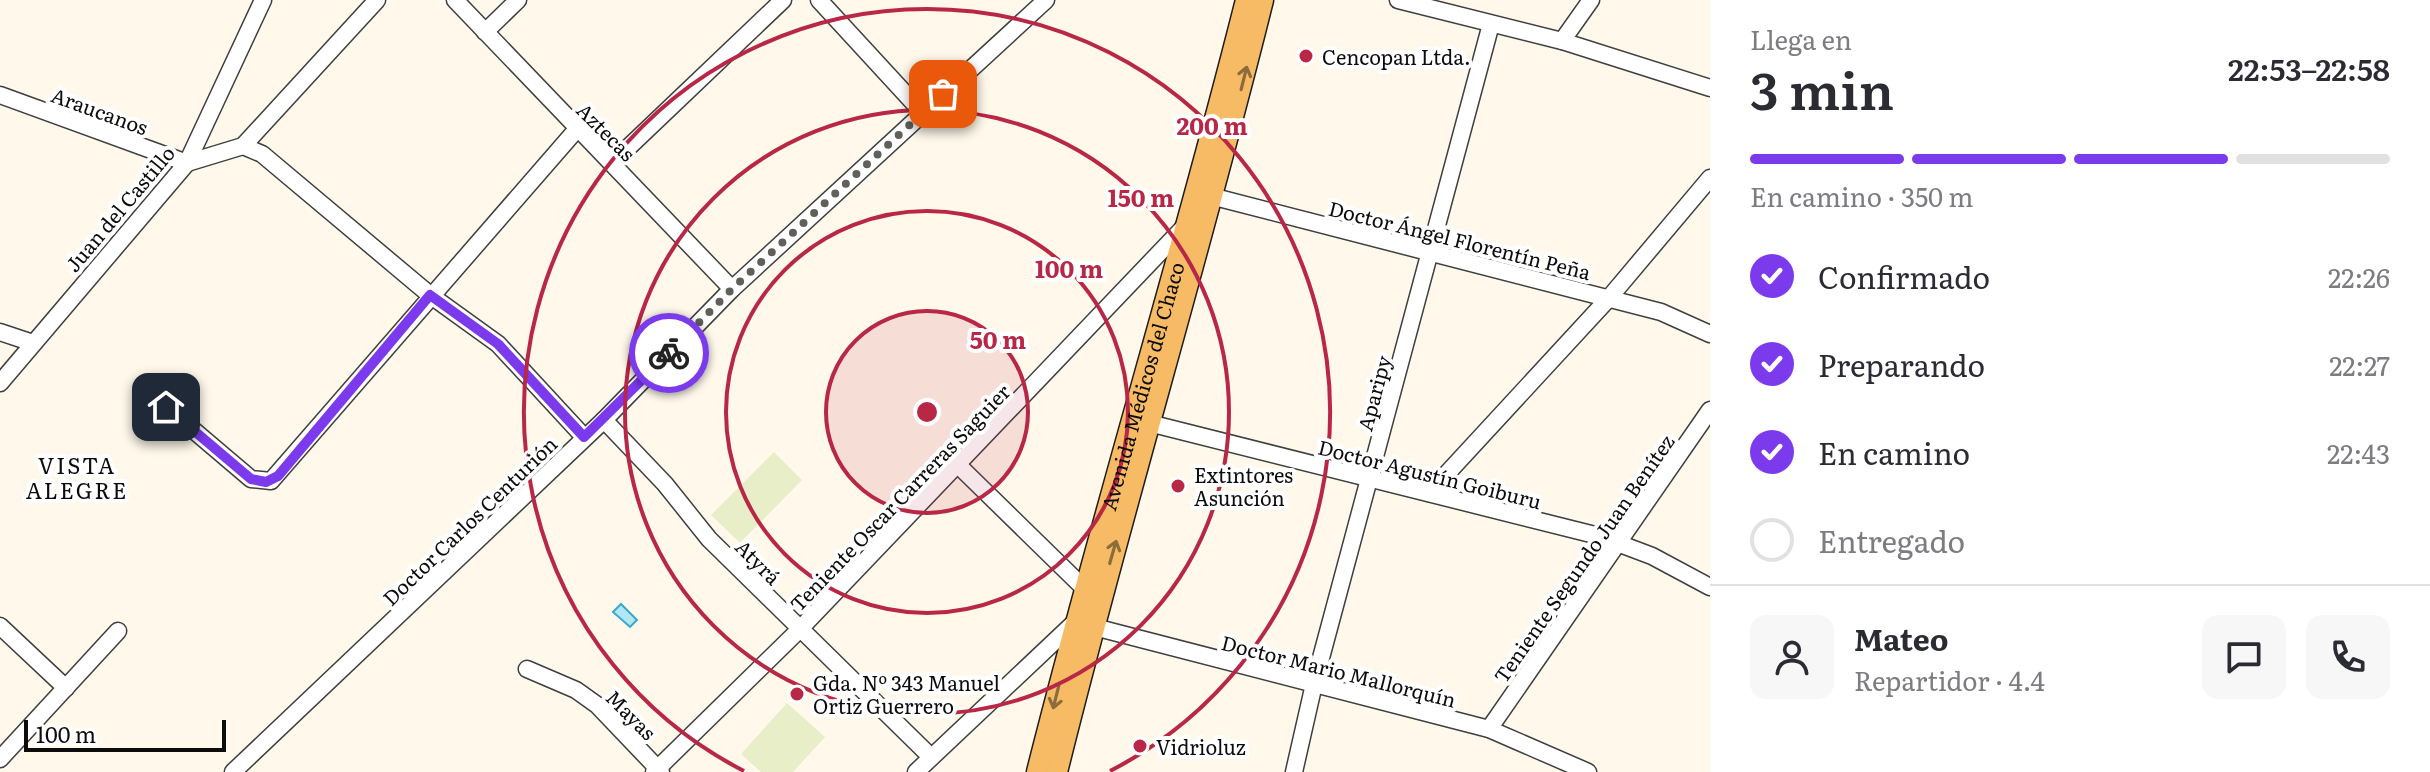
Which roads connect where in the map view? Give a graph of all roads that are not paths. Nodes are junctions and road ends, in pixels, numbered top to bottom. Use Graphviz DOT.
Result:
graph roads {
  1 [pos="263,0"];
  2 [pos="377,0"];
  3 [pos="455,0"];
  4 [pos="518,0"];
  5 [pos="783,0"];
  6 [pos="819,0"];
  7 [pos="1046,0"];
  8 [pos="1246,0"];
  9 [pos="1263,0"];
  10 [pos="1398,0"];
  11 [pos="1591,0"];
  12 [pos="1491,24"];
  13 [pos="485,32"];
  14 [pos="1562,41"];
  15 [pos="1710,88"];
  16 [pos="0,95"];
  17 [pos="923,113"];
  18 [pos="577,129"];
  19 [pos="243,146"];
  20 [pos="187,163"];
  21 [pos="612,163"];
  22 [pos="1710,178"];
  23 [pos="1206,195"];
  24 [pos="1197,224"];
  25 [pos="1430,253"];
  26 [pos="732,289"];
  27 [pos="430,295"];
  28 [pos="1609,298"];
  29 [pos="0,332"];
  30 [pos="1710,334"];
  31 [pos="33,343"];
  32 [pos="0,383"];
  33 [pos="145,389"];
  34 [pos="1710,410"];
  35 [pos="604,420"];
  36 [pos="1142,422"];
  37 [pos="584,437"];
  38 [pos="957,464"];
  39 [pos="1371,480"];
  40 [pos="1429,493"];
  41 [pos="1620,544"];
  42 [pos="1710,587"];
  43 [pos="1091,596"];
  44 [pos="1084,625"];
  45 [pos="0,626"];
  46 [pos="799,630"];
  47 [pos="118,631"];
  48 [pos="527,669"];
  49 [pos="1314,684"];
  50 [pos="66,688"];
  51 [pos="1489,729"];
  52 [pos="930,756"];
  53 [pos="0,759"];
  54 [pos="658,771"];
  55 [pos="233,772"];
  56 [pos="916,772"];
  57 [pos="1037,772"];
  58 [pos="1057,772"];
  59 [pos="1294,772"];
  60 [pos="1588,772"];
  1 -- 20 [label="street, Juan del Castillo"];
  2 -- 19 [label="street"];
  3 -- 13 [label="street, Aztecas"];
  4 -- 13 [label="street"];
  5 -- 21 [label="street"];
  6 -- 17 [label="street"];
  7 -- 17 [label="street, Doctor Carlos Centurión"];
  8 -- 23 [label="main road, Avenida Médicos del Chaco"];
  23 -- 9 [label="main road, Avenida Médicos del Chaco, one-way"];
  10 -- 12 [label="street"];
  11 -- 14 [label="street"];
  12 -- 14 [label="street"];
  12 -- 25 [label="street, Aparipy"];
  13 -- 18 [label="street, Aztecas"];
  14 -- 15 [label="street"];
  16 -- 20 [label="street, Araucanos"];
  17 -- 26 [label="street, Doctor Carlos Centurión"];
  18 -- 21 [label="street, Aztecas"];
  18 -- 27 [label="street"];
  19 -- 20 [label="street"];
  19 -- 27 [label="street"];
  20 -- 31 [label="street, Juan del Castillo"];
  21 -- 26 [label="street, Aztecas"];
  22 -- 28 [label="street"];
  23 -- 24 [label="main road, Avenida Médicos del Chaco"];
  23 -- 25 [label="street, Doctor Ángel Florentín Peña"];
  24 -- 36 [label="main road, Avenida Médicos del Chaco"];
  24 -- 38 [label="street, Teniente Oscar Carreras Saguier"];
  25 -- 28 [label="street, Doctor Ángel Florentín Peña"];
  25 -- 39 [label="street, Aparipy"];
  26 -- 35 [label="street, Doctor Carlos Centurión"];
  27 -- 33 [label="street"];
  27 -- 37 [label="street"];
  28 -- 30 [label="street, Doctor Ángel Florentín Peña"];
  28 -- 40 [label="street"];
  29 -- 31 [label="street"];
  31 -- 32 [label="street, Juan del Castillo"];
  34 -- 41 [label="street, Teniente Segundo Juan Benítez"];
  35 -- 37 [label="street, Doctor Carlos Centurión"];
  35 -- 46 [label="street, Atyrá"];
  36 -- 39 [label="street, Doctor Agustín Goiburu"];
  36 -- 43 [label="main road, Avenida Médicos del Chaco"];
  37 -- 55 [label="street, Doctor Carlos Centurión"];
  38 -- 43 [label="street"];
  38 -- 46 [label="street, Teniente Oscar Carreras Saguier"];
  39 -- 40 [label="street, Doctor Agustín Goiburu"];
  39 -- 49 [label="street, Aparipy"];
  40 -- 41 [label="street, Doctor Agustín Goiburu"];
  41 -- 42 [label="street, Doctor Agustín Goiburu"];
  41 -- 51 [label="street, Teniente Segundo Juan Benítez"];
  43 -- 44 [label="main road, Avenida Médicos del Chaco"];
  44 -- 49 [label="street, Doctor Mario Mallorquín"];
  44 -- 52 [label="street"];
  44 -- 57 [label="main road, Avenida Médicos del Chaco, one-way"];
  44 -- 58 [label="main road, Avenida Médicos del Chaco"];
  45 -- 50 [label="street"];
  46 -- 52 [label="street, Atyrá"];
  46 -- 54 [label="street, Teniente Oscar Carreras Saguier"];
  47 -- 50 [label="street"];
  48 -- 54 [label="street, Mayas"];
  49 -- 51 [label="street, Doctor Mario Mallorquín"];
  49 -- 59 [label="street, Aparipy"];
  50 -- 53 [label="street"];
  51 -- 60 [label="street, Doctor Mario Mallorquín"];
  52 -- 56 [label="street"];
}
